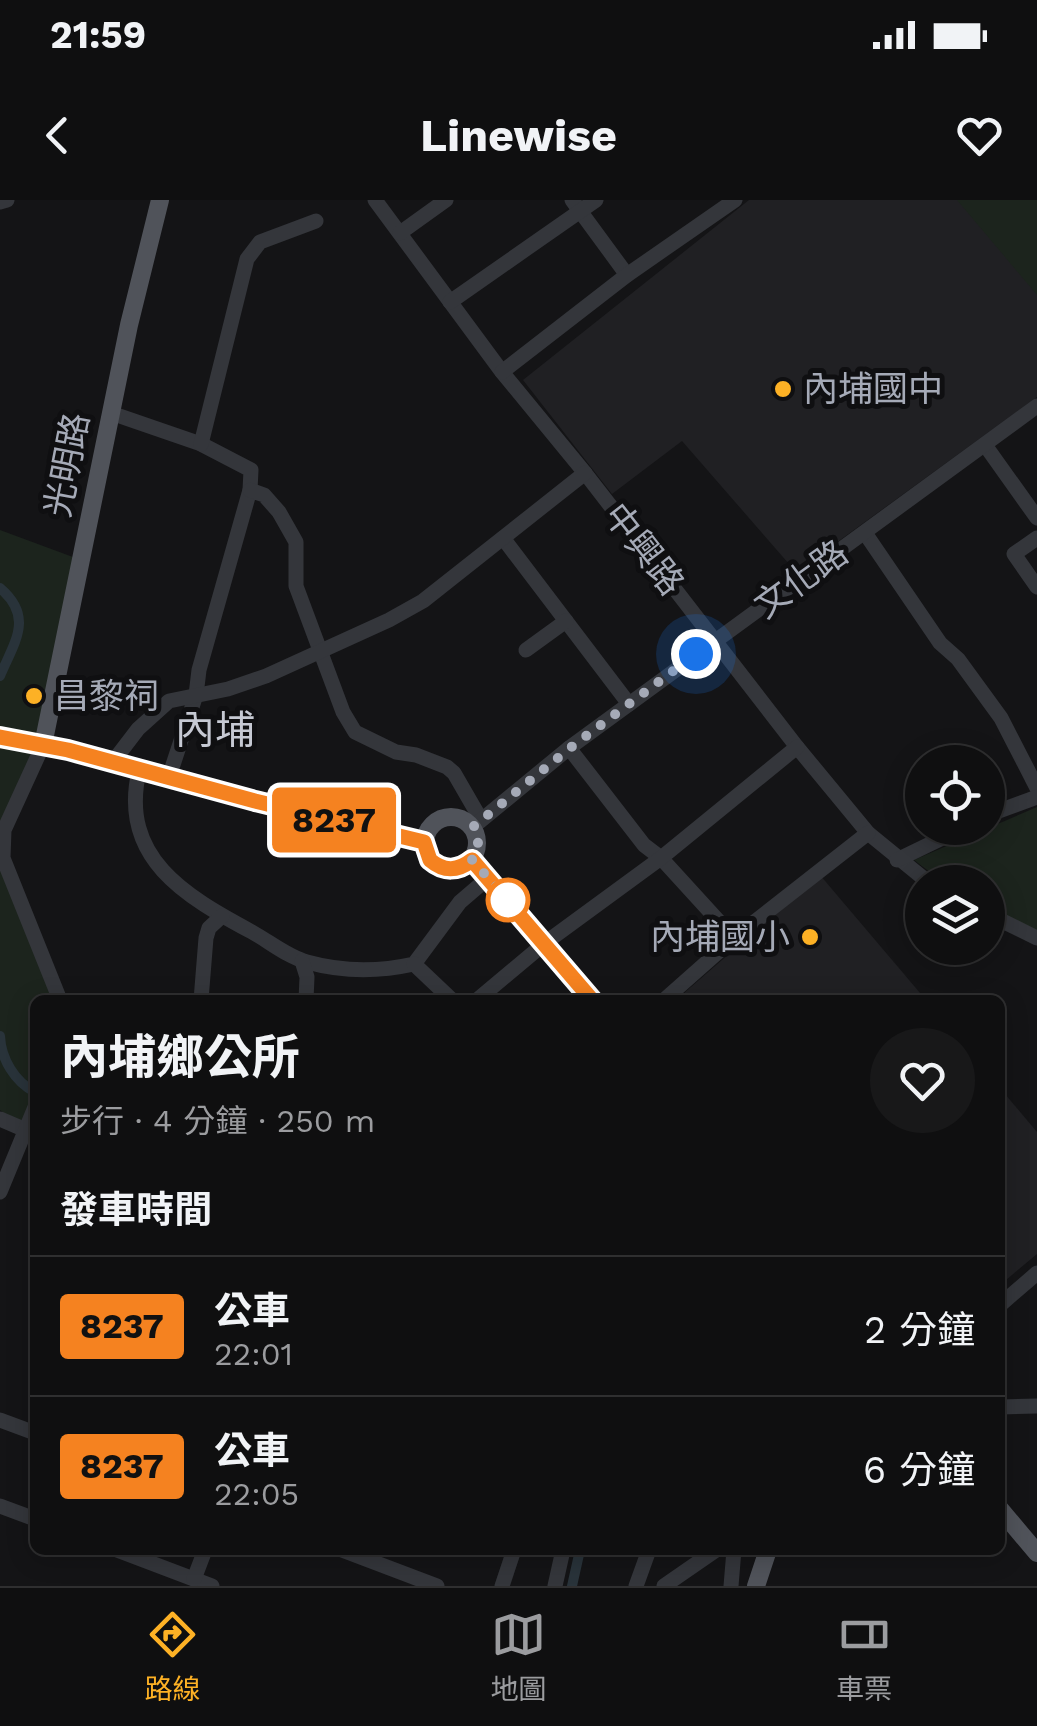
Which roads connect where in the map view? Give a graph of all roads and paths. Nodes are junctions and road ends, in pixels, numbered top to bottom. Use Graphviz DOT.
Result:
graph roads {
  1 [pos="160,200"];
  2 [pos="375,200"];
  3 [pos="446,200"];
  4 [pos="596,200"];
  5 [pos="735,200"];
  6 [pos="576,206"];
  7 [pos="316,220"];
  8 [pos="400,232"];
  9 [pos="627,275"];
  10 [pos="450,302"];
  11 [pos="502,372"];
  12 [pos="1037,406"];
  13 [pos="110,413"];
  14 [pos="201,444"];
  15 [pos="985,445"];
  16 [pos="586,473"];
  17 [pos="250,490"];
  18 [pos="1037,518"];
  19 [pos="865,533"];
  20 [pos="503,538"];
  21 [pos="1037,538"];
  22 [pos="1037,587"];
  23 [pos="566,621"];
  24 [pos="714,640"];
  25 [pos="526,650"];
  26 [pos="321,652"];
  27 [pos="196,695"];
  28 [pos="629,704"];
  29 [pos="14,740"];
  30 [pos="43,744"];
  31 [pos="797,747"];
  32 [pos="570,748"];
  33 [pos="112,763"];
  34 [pos="139,770"];
  35 [pos="168,777"];
  36 [pos="1037,788"];
  37 [pos="1037,797"];
  38 [pos="1005,809"];
  39 [pos="476,822"];
  40 [pos="868,833"];
  41 [pos="424,842"];
  42 [pos="928,845"];
  43 [pos="661,858"];
  44 [pos="472,860"];
  45 [pos="897,860"];
  46 [pos="905,866"];
  47 [pos="488,878"];
  48 [pos="222,916"];
  49 [pos="1005,922"];
  50 [pos="734,938"];
  51 [pos="1037,938"];
  52 [pos="545,944"];
  53 [pos="302,961"];
  54 [pos="414,964"];
  55 [pos="58,995"];
  56 [pos="200,995"];
  57 [pos="306,995"];
  58 [pos="447,995"];
  59 [pos="483,995"];
  60 [pos="588,995"];
  61 [pos="670,995"];
  62 [pos="0,1119"];
  63 [pos="30,1133"];
  64 [pos="0,1192"];
  65 [pos="1037,1273"];
  66 [pos="1005,1300"];
  67 [pos="1037,1406"];
  68 [pos="1005,1407"];
  69 [pos="0,1420"];
  70 [pos="30,1431"];
  71 [pos="0,1506"];
  72 [pos="1005,1514"];
  73 [pos="30,1517"];
  74 [pos="1037,1553"];
  75 [pos="132,1555"];
  76 [pos="203,1555"];
  77 [pos="355,1555"];
  78 [pos="512,1555"];
  79 [pos="562,1555"];
  80 [pos="647,1555"];
  81 [pos="709,1555"];
  82 [pos="734,1555"];
  83 [pos="766,1555"];
  84 [pos="194,1578"];
  85 [pos="212,1586"];
  86 [pos="437,1586"];
  87 [pos="502,1586"];
  88 [pos="555,1586"];
  89 [pos="636,1586"];
  90 [pos="664,1586"];
  91 [pos="731,1586"];
  92 [pos="756,1586"];
  1 -- 13 [label="main road, 光明路"];
  2 -- 8 [label="street, 中興路"];
  3 -- 8 [label="street"];
  4 -- 6 [label="street"];
  5 -- 9 [label="street"];
  6 -- 9 [label="street"];
  6 -- 10 [label="street"];
  7 -- 14 [label="street"];
  8 -- 10 [label="street, 中興路"];
  9 -- 11 [label="street"];
  10 -- 11 [label="street, 中興路"];
  11 -- 16 [label="street, 中興路"];
  12 -- 15 [label="street, 文化路"];
  13 -- 14 [label="street"];
  13 -- 30 [label="main road, 光明路"];
  14 -- 17 [label="street"];
  15 -- 18 [label="street"];
  15 -- 19 [label="street, 文化路"];
  16 -- 20 [label="street"];
  16 -- 24 [label="street, 中興路"];
  17 -- 26 [label="street"];
  17 -- 27 [label="street"];
  19 -- 24 [label="street, 文化路"];
  19 -- 36 [label="street"];
  20 -- 23 [label="street"];
  20 -- 26 [label="street"];
  21 -- 22 [label="street"];
  23 -- 25 [label="street"];
  23 -- 28 [label="street"];
  24 -- 28 [label="street, 文化路"];
  24 -- 31 [label="street, 中興路"];
  26 -- 27 [label="street"];
  26 -- 39 [label="street"];
  27 -- 33 [label="street"];
  27 -- 35 [label="street"];
  28 -- 32 [label="street, 文化路"];
  29 -- 30 [label="main road"];
  30 -- 33 [label="main road"];
  30 -- 55 [label="street"];
  31 -- 40 [label="street, 中興路"];
  31 -- 43 [label="street"];
  32 -- 39 [label="street, 文化路"];
  32 -- 43 [label="street"];
  33 -- 34 [label="main road"];
  34 -- 35 [label="main road"];
  34 -- 48 [label="street"];
  35 -- 41 [label="main road"];
  37 -- 38 [label="street"];
  39 -- 41 [label="main road"];
  39 -- 44 [label="main road"];
  40 -- 45 [label="street, 中興路"];
  40 -- 50 [label="street"];
  41 -- 44 [label="main road"];
  42 -- 45 [label="street"];
  43 -- 50 [label="street"];
  43 -- 52 [label="street"];
  44 -- 47 [label="main road"];
  45 -- 46 [label="street, 中興路"];
  47 -- 52 [label="main road"];
  47 -- 54 [label="street"];
  48 -- 53 [label="street"];
  48 -- 56 [label="street"];
  49 -- 51 [label="street"];
  50 -- 61 [label="street"];
  52 -- 59 [label="street"];
  52 -- 60 [label="main road"];
  53 -- 54 [label="street"];
  53 -- 57 [label="street"];
  54 -- 58 [label="street"];
  62 -- 63 [label="street"];
  63 -- 64 [label="street"];
  65 -- 66 [label="street"];
  67 -- 68 [label="street"];
  69 -- 70 [label="street"];
  71 -- 73 [label="street"];
  72 -- 74 [label="main road"];
  75 -- 84 [label="street"];
  76 -- 84 [label="street"];
  77 -- 86 [label="street"];
  78 -- 87 [label="street"];
  79 -- 88 [label="street"];
  80 -- 89 [label="street"];
  81 -- 90 [label="street"];
  82 -- 91 [label="street"];
  83 -- 92 [label="main road"];
  84 -- 85 [label="street"];
}
